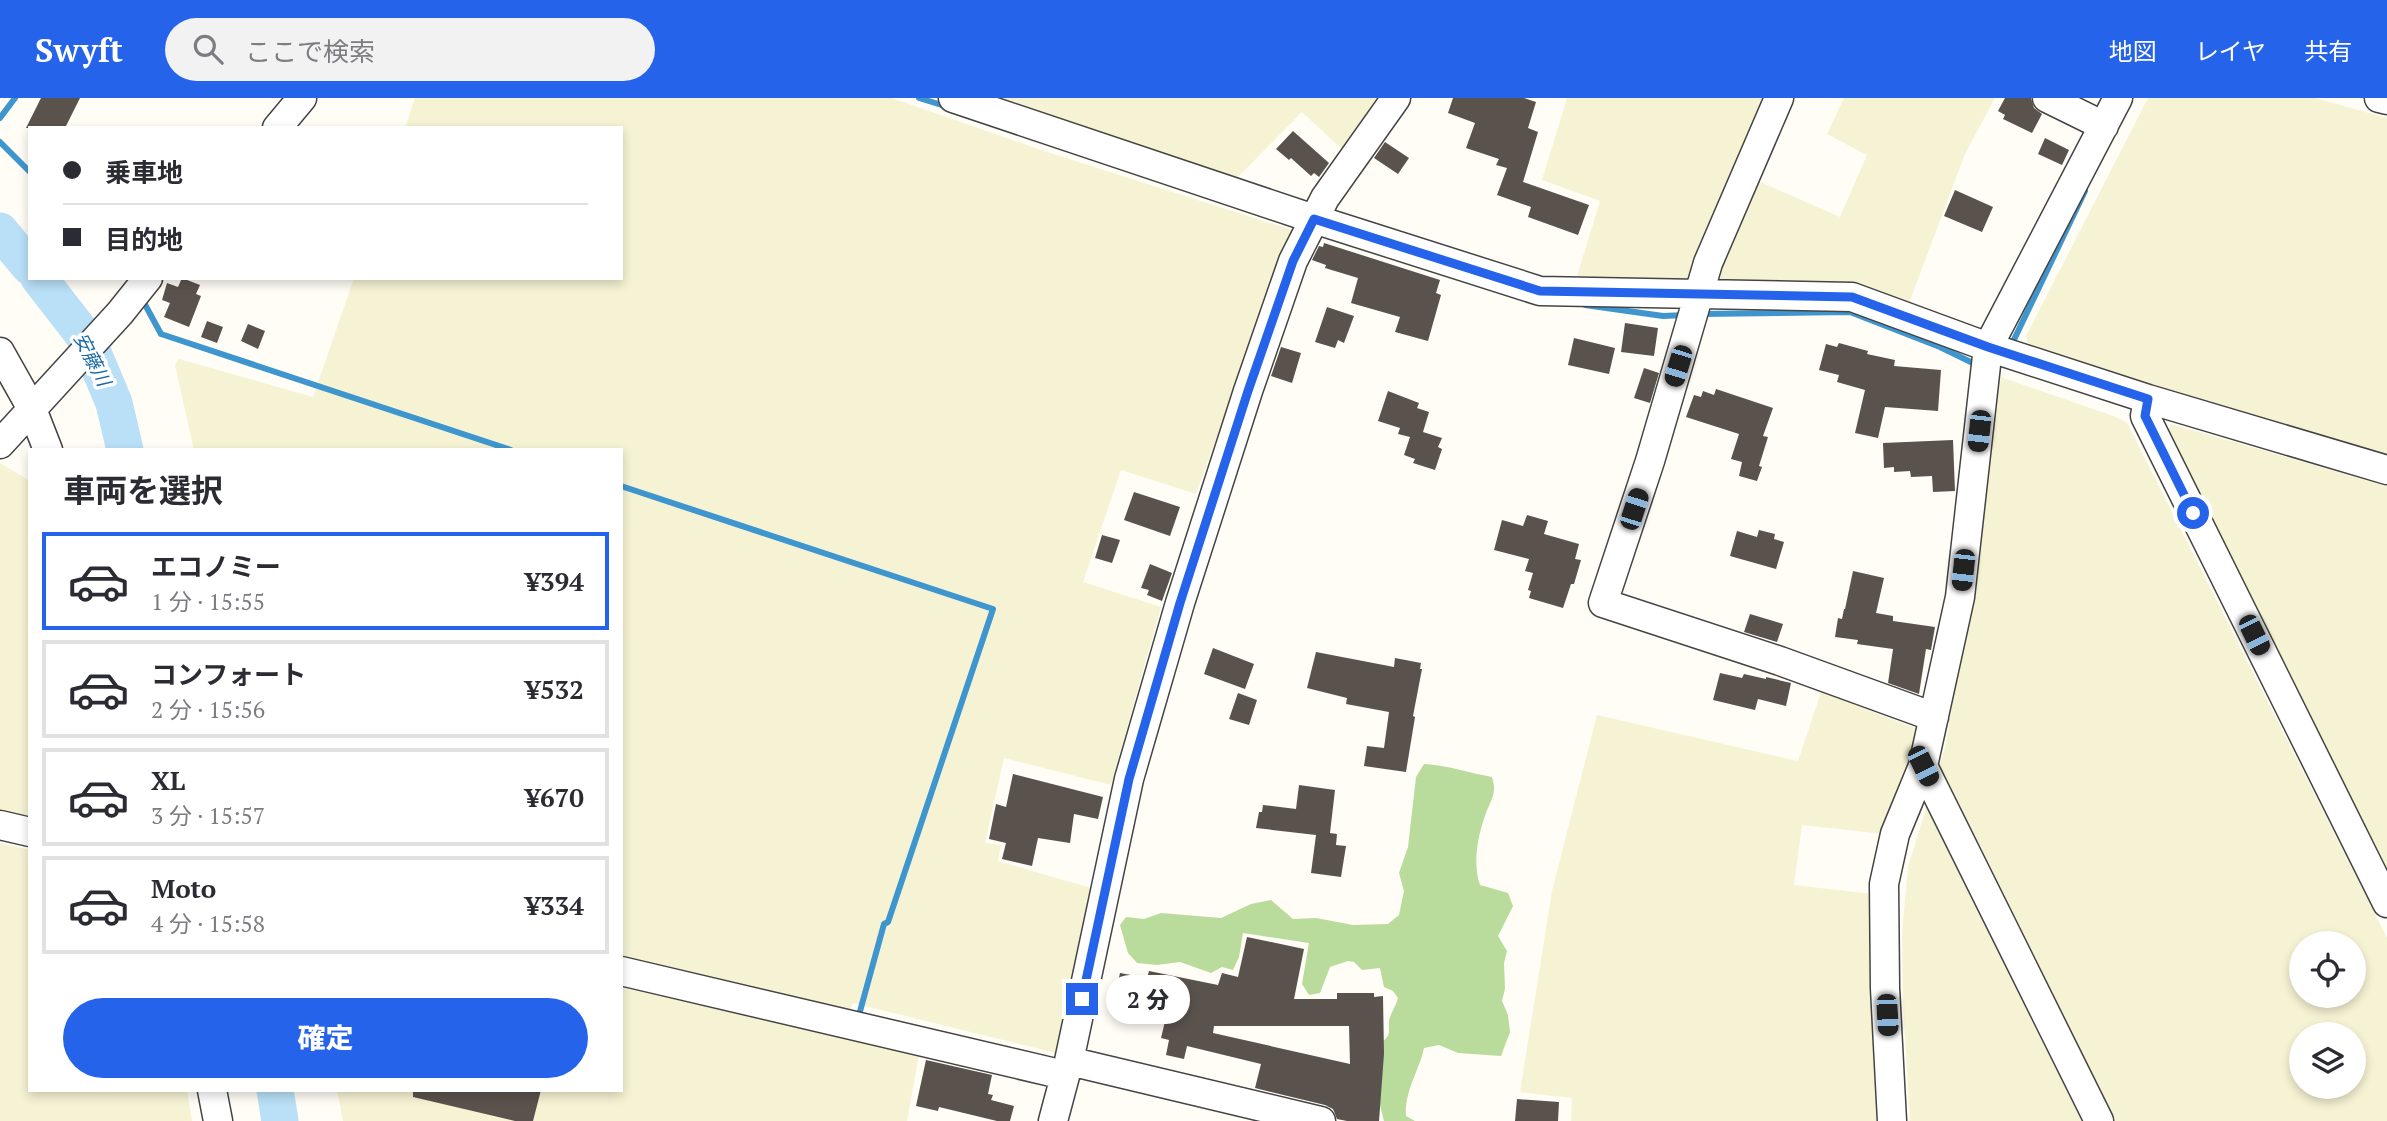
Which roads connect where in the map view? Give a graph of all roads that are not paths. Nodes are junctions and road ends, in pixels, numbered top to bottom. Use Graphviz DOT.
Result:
graph roads {
  1 [pos="302,98"];
  2 [pos="953,98"];
  3 [pos="1396,98"];
  4 [pos="1779,98"];
  5 [pos="2047,98"];
  6 [pos="2118,98"];
  7 [pos="2379,98"];
  8 [pos="2387,100"];
  9 [pos="279,126"];
  10 [pos="2104,126"];
  11 [pos="1314,219"];
  12 [pos="146,280"];
  13 [pos="1700,295"];
  14 [pos="1988,347"];
  15 [pos="0,352"];
  16 [pos="2148,399"];
  17 [pos="32,409"];
  18 [pos="0,444"];
  19 [pos="47,448"];
  20 [pos="2387,470"];
  21 [pos="1934,717"];
  22 [pos="1923,766"];
  23 [pos="0,825"];
  24 [pos="28,832"];
  25 [pos="2387,903"];
  26 [pos="623,971"];
  27 [pos="1067,1068"];
  28 [pos="212,1092"];
  29 [pos="218,1121"];
  30 [pos="1052,1121"];
  31 [pos="1321,1121"];
  32 [pos="1892,1121"];
  33 [pos="2099,1121"];
  1 -- 9 [label="street"];
  2 -- 11 [label="street"];
  3 -- 11 [label="street"];
  4 -- 13 [label="street"];
  5 -- 10 [label="street"];
  6 -- 10 [label="street"];
  7 -- 8 [label="street"];
  10 -- 14 [label="street"];
  11 -- 13 [label="street"];
  11 -- 27 [label="street"];
  12 -- 17 [label="street"];
  13 -- 14 [label="street"];
  13 -- 21 [label="street"];
  14 -- 16 [label="street"];
  14 -- 21 [label="street"];
  15 -- 17 [label="street"];
  16 -- 20 [label="street"];
  16 -- 25 [label="street"];
  17 -- 18 [label="street"];
  17 -- 19 [label="street"];
  21 -- 22 [label="street"];
  22 -- 32 [label="street"];
  22 -- 33 [label="street"];
  23 -- 24 [label="street"];
  26 -- 27 [label="street"];
  27 -- 30 [label="street"];
  27 -- 31 [label="street"];
  28 -- 29 [label="street"];
}
